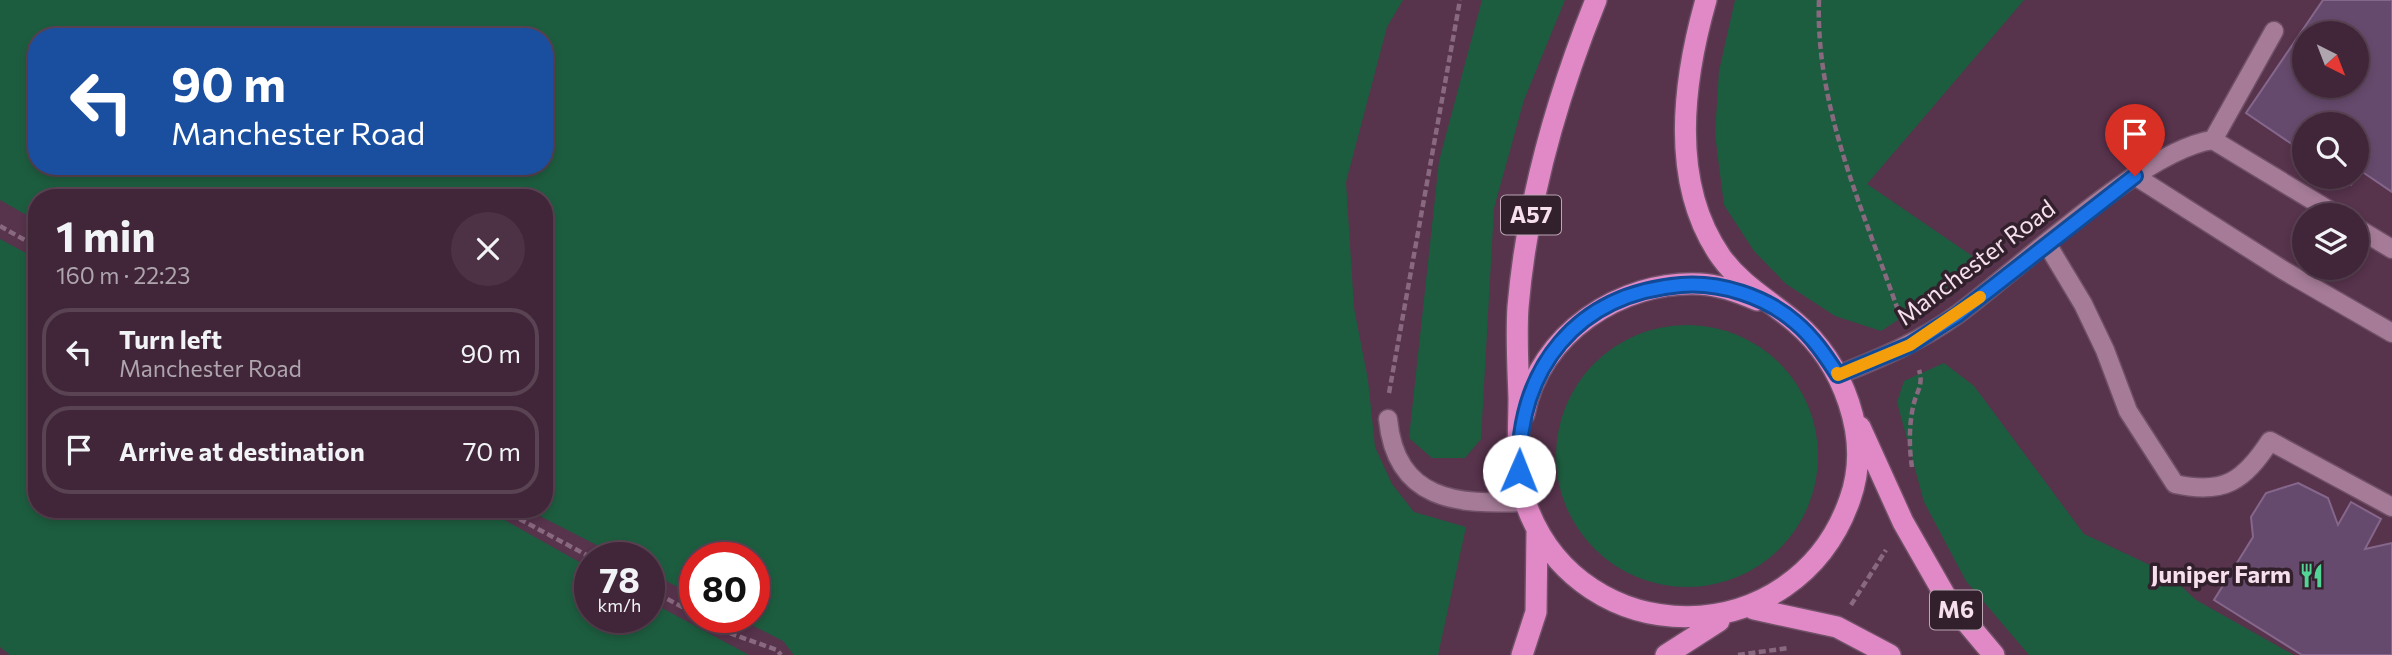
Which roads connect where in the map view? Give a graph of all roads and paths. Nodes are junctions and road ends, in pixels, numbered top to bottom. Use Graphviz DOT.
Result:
graph roads {
  1 [pos="1460,0"];
  2 [pos="1596,0"];
  3 [pos="1706,0"];
  4 [pos="1819,0"];
  5 [pos="2274,31"];
  6 [pos="2213,140"];
  7 [pos="2135,176"];
  8 [pos="2317,203"];
  9 [pos="0,226"];
  10 [pos="2369,235"];
  11 [pos="28,242"];
  12 [pos="2047,244"];
  13 [pos="2392,249"];
  14 [pos="1771,306"];
  15 [pos="1898,310"];
  16 [pos="2392,332"];
  17 [pos="1838,375"];
  18 [pos="1922,381"];
  19 [pos="1852,410"];
  20 [pos="1388,419"];
  21 [pos="1519,440"];
  22 [pos="1914,475"];
  23 [pos="1525,502"];
  24 [pos="2392,507"];
  25 [pos="518,518"];
  26 [pos="1903,522"];
  27 [pos="1537,531"];
  28 [pos="574,548"];
  29 [pos="1754,609"];
  30 [pos="1724,618"];
  31 [pos="1837,627"];
  32 [pos="734,633"];
  33 [pos="1791,648"];
  34 [pos="781,655"];
  35 [pos="1522,655"];
  36 [pos="1666,655"];
  37 [pos="1738,655"];
  38 [pos="1890,655"];
  39 [pos="1994,655"];
  1 -- 20 [label="path"];
  2 -- 21 [label="highway, A57"];
  3 -- 14 [label="highway, A57"];
  4 -- 15 [label="path"];
  5 -- 6 [label="street"];
  6 -- 7 [label="street, Manchester Road"];
  6 -- 8 [label="street"];
  7 -- 12 [label="street, Manchester Road"];
  7 -- 16 [label="street"];
  9 -- 11 [label="path"];
  10 -- 13 [label="street"];
  12 -- 17 [label="street, Manchester Road"];
  12 -- 24 [label="street"];
  14 -- 17 [label="highway, A57"];
  14 -- 21 [label="highway, A57"];
  17 -- 19 [label="highway, A57"];
  18 -- 22 [label="path"];
  19 -- 26 [label="highway"];
  19 -- 29 [label="highway, A57"];
  20 -- 23 [label="street"];
  21 -- 23 [label="highway, A57"];
  23 -- 27 [label="highway, A57"];
  25 -- 28 [label="path"];
  26 -- 31 [label="path"];
  26 -- 39 [label="highway, M6"];
  27 -- 30 [label="highway, A57"];
  27 -- 35 [label="highway, A57"];
  29 -- 30 [label="highway, A57"];
  29 -- 31 [label="highway"];
  30 -- 36 [label="highway, A57"];
  31 -- 38 [label="highway"];
  32 -- 34 [label="path"];
  33 -- 37 [label="path"];
}
